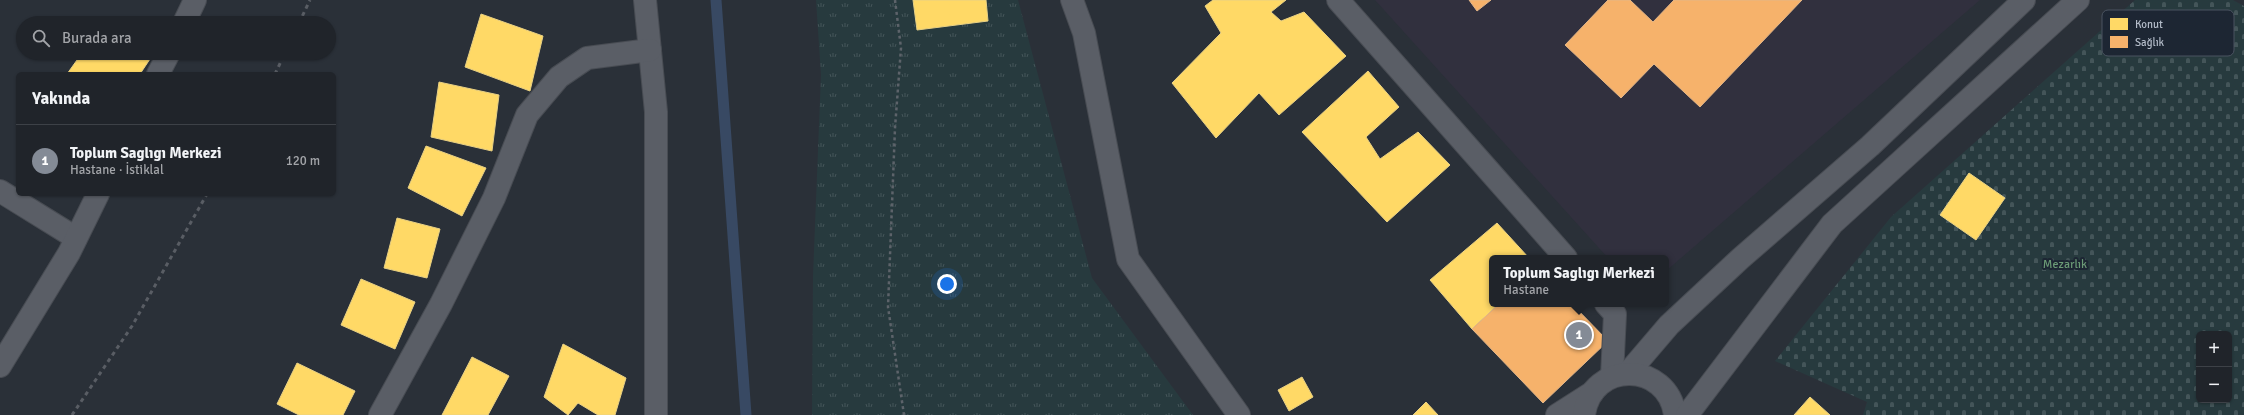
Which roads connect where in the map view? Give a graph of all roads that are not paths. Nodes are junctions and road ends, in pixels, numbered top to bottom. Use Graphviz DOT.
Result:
graph roads {
  1 [pos="196,0"];
  2 [pos="645,0"];
  3 [pos="1072,0"];
  4 [pos="1338,0"];
  5 [pos="2024,0"];
  6 [pos="2078,0"];
  7 [pos="188,16"];
  8 [pos="650,50"];
  9 [pos="165,60"];
  10 [pos="159,72"];
  11 [pos="0,191"];
  12 [pos="97,196"];
  13 [pos="76,238"];
  14 [pos="1563,255"];
  15 [pos="1609,307"];
  16 [pos="0,366"];
  17 [pos="1620,375"];
  18 [pos="656,391"];
  19 [pos="1586,407"];
  20 [pos="380,415"];
  21 [pos="644,415"];
  22 [pos="656,415"];
  23 [pos="1239,415"];
  24 [pos="1557,415"];
  25 [pos="1675,415"];
  26 [pos="1687,415"];
  1 -- 7 [label="street"];
  2 -- 8 [label="street"];
  3 -- 23 [label="street"];
  4 -- 14 [label="street"];
  5 -- 17 [label="street"];
  6 -- 26 [label="street"];
  8 -- 18 [label="street"];
  8 -- 20 [label="street"];
  9 -- 10 [label="street"];
  11 -- 13 [label="street"];
  12 -- 13 [label="street"];
  13 -- 16 [label="street"];
  15 -- 17 [label="street"];
  17 -- 19 [label="street"];
  17 -- 25 [label="street"];
  18 -- 21 [label="street"];
  18 -- 22 [label="street"];
  19 -- 24 [label="street"];
}
